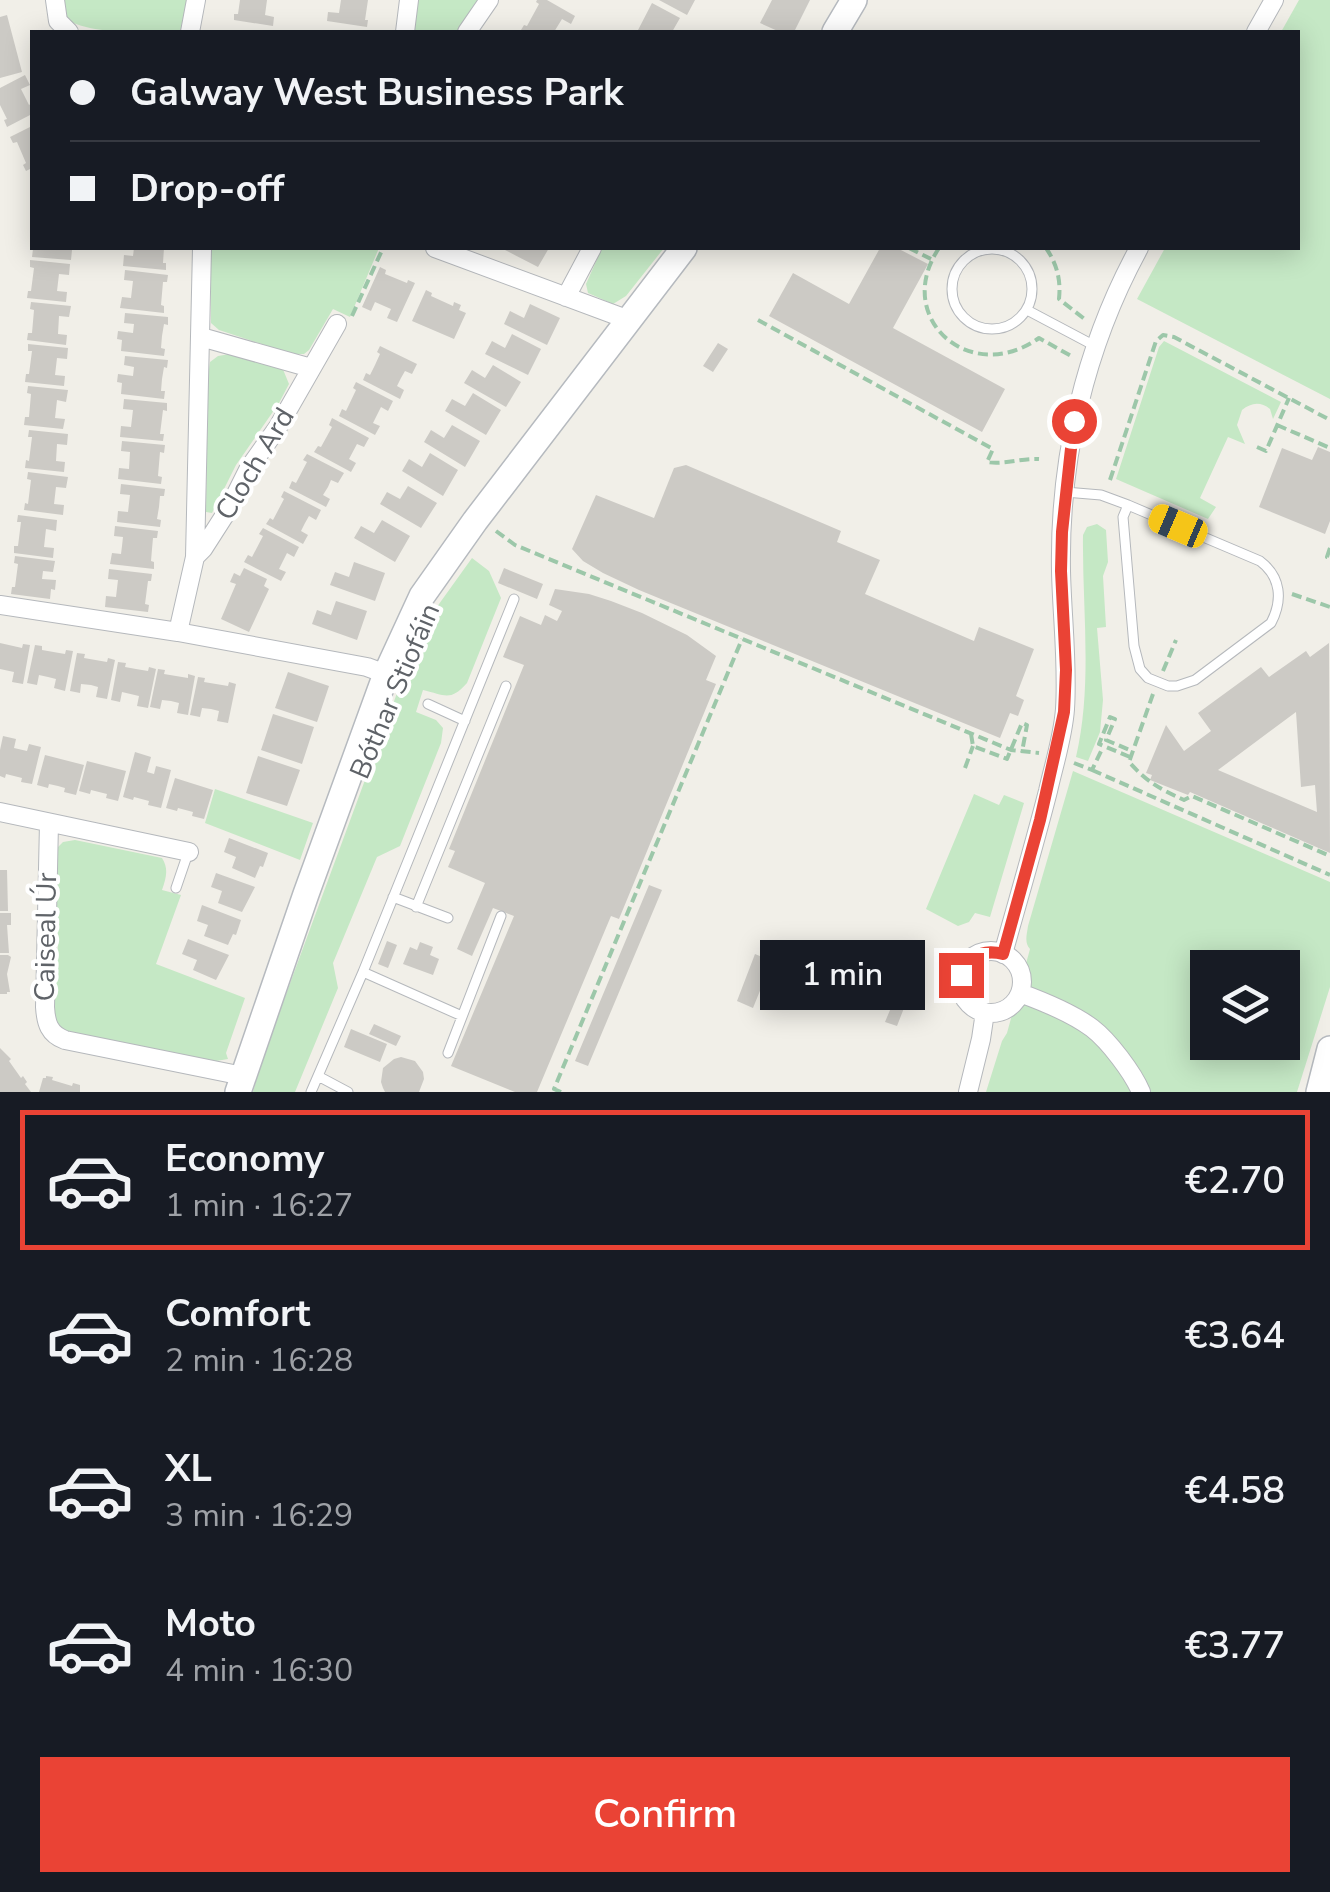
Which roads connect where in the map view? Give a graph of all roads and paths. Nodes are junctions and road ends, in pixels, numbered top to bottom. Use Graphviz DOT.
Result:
graph roads {
  1 [pos="55,0"];
  2 [pos="196,0"];
  3 [pos="409,0"];
  4 [pos="489,0"];
  5 [pos="854,0"];
  6 [pos="1274,0"];
  7 [pos="67,30"];
  8 [pos="190,30"];
  9 [pos="405,30"];
  10 [pos="468,30"];
  11 [pos="836,30"];
  12 [pos="1257,30"];
  13 [pos="202,250"];
  14 [pos="382,250"];
  15 [pos="440,250"];
  16 [pos="591,250"];
  17 [pos="682,250"];
  18 [pos="913,250"];
  19 [pos="937,250"];
  20 [pos="983,250"];
  21 [pos="999,250"];
  22 [pos="1047,250"];
  23 [pos="1138,250"];
  24 [pos="931,259"];
  25 [pos="566,298"];
  26 [pos="1026,310"];
  27 [pos="628,320"];
  28 [pos="758,320"];
  29 [pos="1088,321"];
  30 [pos="342,324"];
  31 [pos="201,337"];
  32 [pos="1095,346"];
  33 [pos="1074,358"];
  34 [pos="311,368"];
  35 [pos="1290,398"];
  36 [pos="1330,420"];
  37 [pos="1277,425"];
  38 [pos="1257,447"];
  39 [pos="1330,448"];
  40 [pos="1039,459"];
  41 [pos="1110,480"];
  42 [pos="1065,492"];
  43 [pos="1128,504"];
  44 [pos="496,531"];
  45 [pos="1330,548"];
  46 [pos="195,556"];
  47 [pos="1330,558"];
  48 [pos="1292,594"];
  49 [pos="1330,596"];
  50 [pos="514,600"];
  51 [pos="0,605"];
  52 [pos="1328,606"];
  53 [pos="178,632"];
  54 [pos="742,639"];
  55 [pos="1176,640"];
  56 [pos="386,674"];
  57 [pos="1158,683"];
  58 [pos="506,686"];
  59 [pos="428,704"];
  60 [pos="465,720"];
  61 [pos="971,734"];
  62 [pos="973,746"];
  63 [pos="1104,746"];
  64 [pos="1011,750"];
  65 [pos="1022,752"];
  66 [pos="1040,753"];
  67 [pos="1131,754"];
  68 [pos="1069,762"];
  69 [pos="965,768"];
  70 [pos="1092,770"];
  71 [pos="0,812"];
  72 [pos="49,823"];
  73 [pos="188,852"];
  74 [pos="1330,856"];
  75 [pos="1330,875"];
  76 [pos="176,888"];
  77 [pos="393,897"];
  78 [pos="416,907"];
  79 [pos="501,916"];
  80 [pos="448,918"];
  81 [pos="1003,954"];
  82 [pos="362,972"];
  83 [pos="1020,993"];
  84 [pos="985,1012"];
  85 [pos="462,1016"];
  86 [pos="448,1053"];
  87 [pos="318,1076"];
  88 [pos="240,1084"];
  89 [pos="311,1092"];
  90 [pos="348,1092"];
  91 [pos="561,1092"];
  92 [pos="968,1092"];
  93 [pos="1142,1092"];
  1 -- 7 [label="street"];
  2 -- 8 [label="street"];
  3 -- 9 [label="street"];
  4 -- 10 [label="street"];
  5 -- 11 [label="street"];
  6 -- 12 [label="street"];
  13 -- 31 [label="street, Cloch Ard"];
  14 -- 30 [label="path"];
  15 -- 25 [label="street"];
  16 -- 25 [label="street"];
  17 -- 27 [label="street, Bóthar Stiofáin"];
  18 -- 24 [label="path"];
  19 -- 24 [label="path"];
  20 -- 26 [label="lane"];
  21 -- 26 [label="lane"];
  22 -- 29 [label="path"];
  23 -- 32 [label="street"];
  24 -- 33 [label="path"];
  25 -- 27 [label="street"];
  26 -- 32 [label="lane"];
  27 -- 56 [label="street, Bóthar Stiofáin"];
  28 -- 40 [label="path"];
  30 -- 34 [label="street, Cloch Ard"];
  31 -- 34 [label="street"];
  31 -- 46 [label="street, Cloch Ard"];
  32 -- 42 [label="street"];
  34 -- 46 [label="street, Cloch Ard"];
  35 -- 36 [label="path"];
  35 -- 37 [label="path"];
  35 -- 41 [label="path"];
  37 -- 38 [label="path"];
  37 -- 39 [label="path"];
  42 -- 43 [label="lane"];
  42 -- 81 [label="street"];
  43 -- 57 [label="lane"];
  43 -- 57 [label="lane"];
  44 -- 54 [label="path"];
  45 -- 47 [label="path"];
  46 -- 53 [label="street, Cloch Ard"];
  48 -- 52 [label="path"];
  49 -- 52 [label="path"];
  50 -- 60 [label="lane"];
  51 -- 53 [label="street"];
  53 -- 56 [label="street"];
  54 -- 61 [label="path"];
  54 -- 91 [label="path"];
  55 -- 57 [label="path"];
  56 -- 88 [label="street, Bóthar Stiofáin"];
  57 -- 67 [label="path"];
  58 -- 78 [label="lane"];
  59 -- 60 [label="lane"];
  60 -- 77 [label="lane"];
  61 -- 62 [label="path"];
  61 -- 64 [label="path"];
  62 -- 64 [label="path"];
  62 -- 69 [label="path"];
  63 -- 67 [label="path"];
  63 -- 67 [label="path"];
  63 -- 70 [label="path"];
  64 -- 65 [label="path"];
  64 -- 65 [label="path"];
  65 -- 66 [label="path"];
  67 -- 74 [label="path"];
  68 -- 70 [label="path"];
  70 -- 75 [label="path"];
  71 -- 72 [label="street"];
  72 -- 73 [label="street"];
  72 -- 88 [label="street, Caiseal Úr"];
  73 -- 76 [label="lane"];
  77 -- 78 [label="lane"];
  77 -- 82 [label="lane"];
  78 -- 80 [label="lane"];
  79 -- 85 [label="lane"];
  81 -- 83 [label="street"];
  81 -- 84 [label="street"];
  82 -- 85 [label="lane"];
  82 -- 87 [label="lane"];
  83 -- 84 [label="street"];
  83 -- 93 [label="street"];
  84 -- 92 [label="street"];
  85 -- 86 [label="lane"];
  87 -- 89 [label="lane"];
  87 -- 90 [label="lane"];
}
